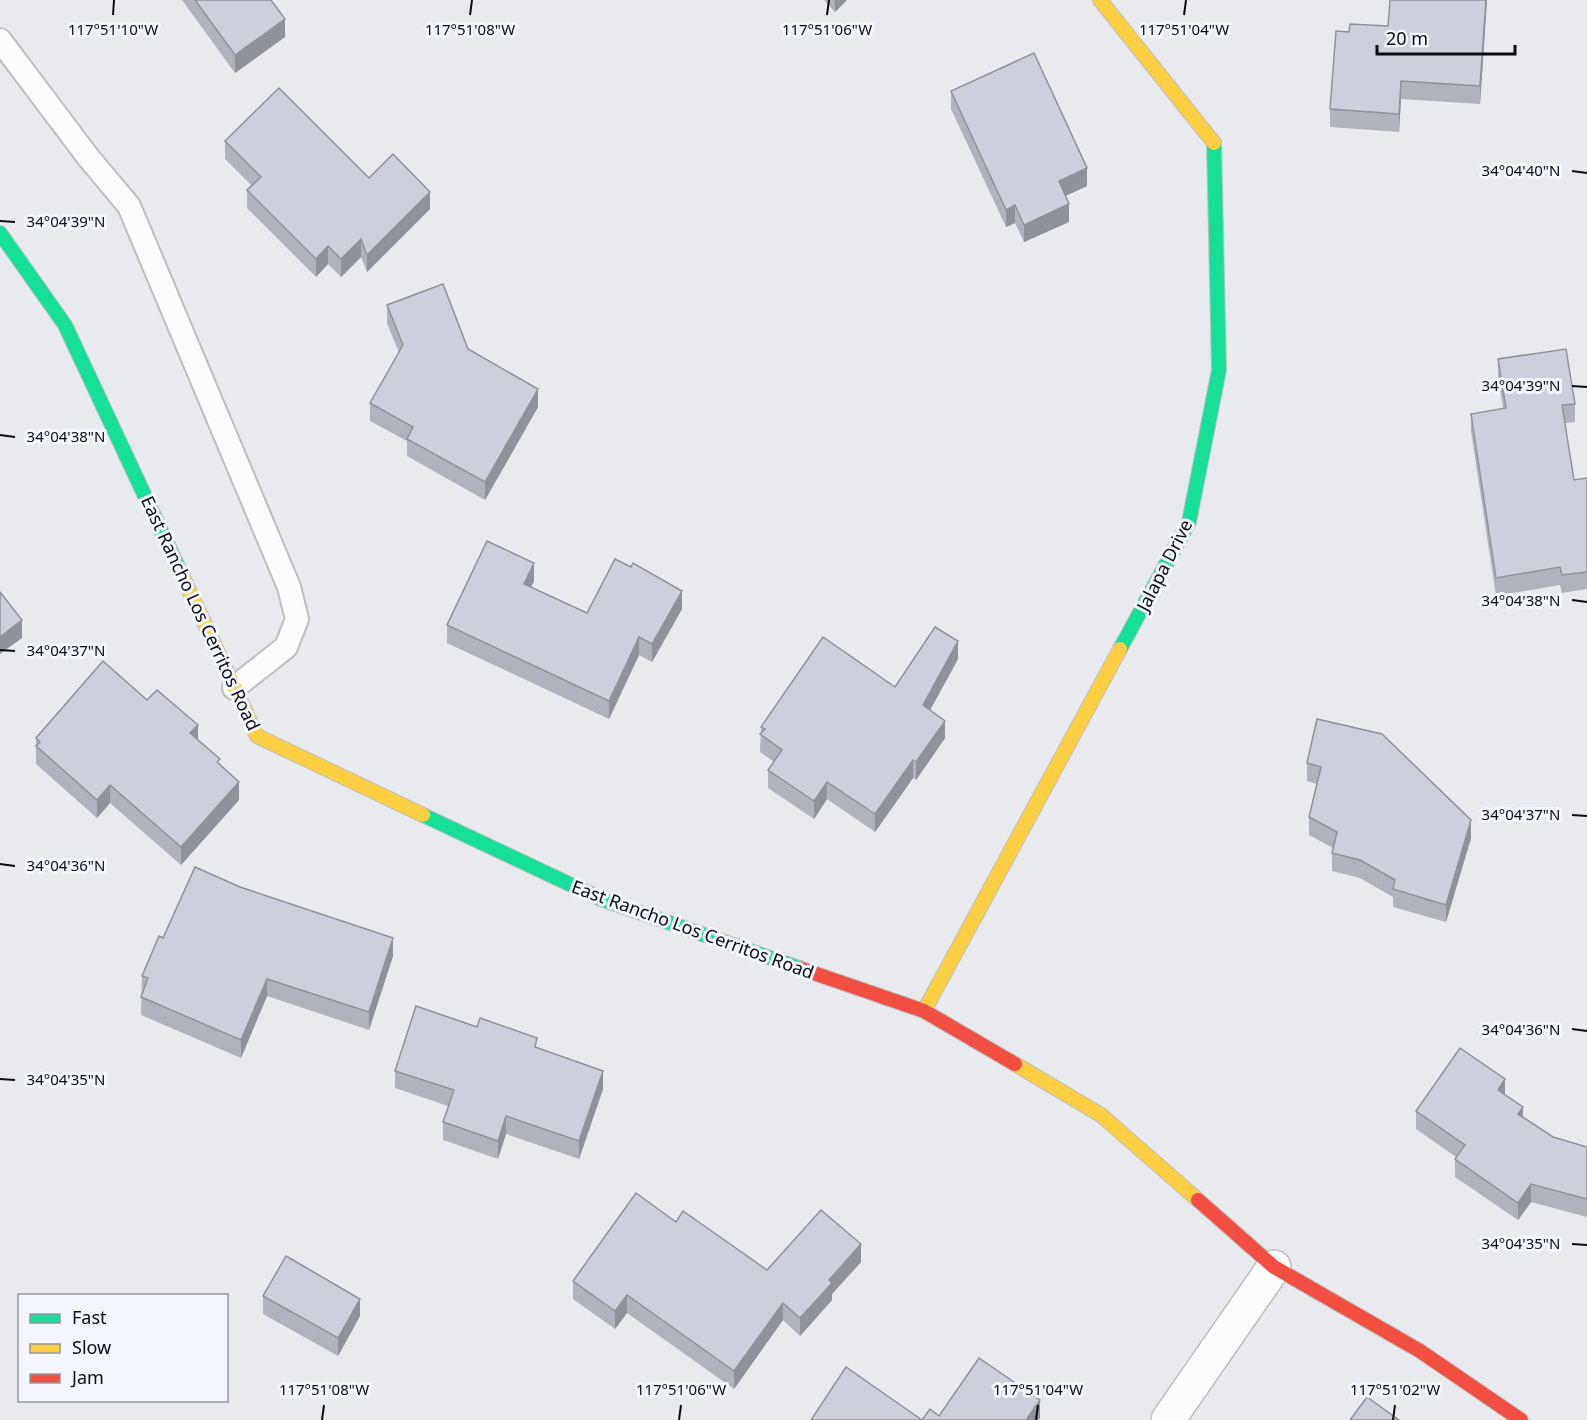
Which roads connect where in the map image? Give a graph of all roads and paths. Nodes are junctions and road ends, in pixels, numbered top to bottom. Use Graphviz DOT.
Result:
graph roads {
  1 [pos="1100,0"];
  2 [pos="0,40"];
  3 [pos="0,233"];
  4 [pos="234,688"];
  5 [pos="924,1011"];
  6 [pos="1274,1267"];
  7 [pos="1168,1420"];
  8 [pos="1521,1420"];
  1 -- 5 [label="street, Jalapa Drive"];
  2 -- 4 [label="lane"];
  3 -- 4 [label="street, East Rancho Los Cerritos Road"];
  4 -- 5 [label="street, East Rancho Los Cerritos Road"];
  5 -- 6 [label="street, East Rancho Los Cerritos Road"];
  6 -- 7 [label="street"];
  6 -- 8 [label="street, East Rancho Los Cerritos Road"];
}
